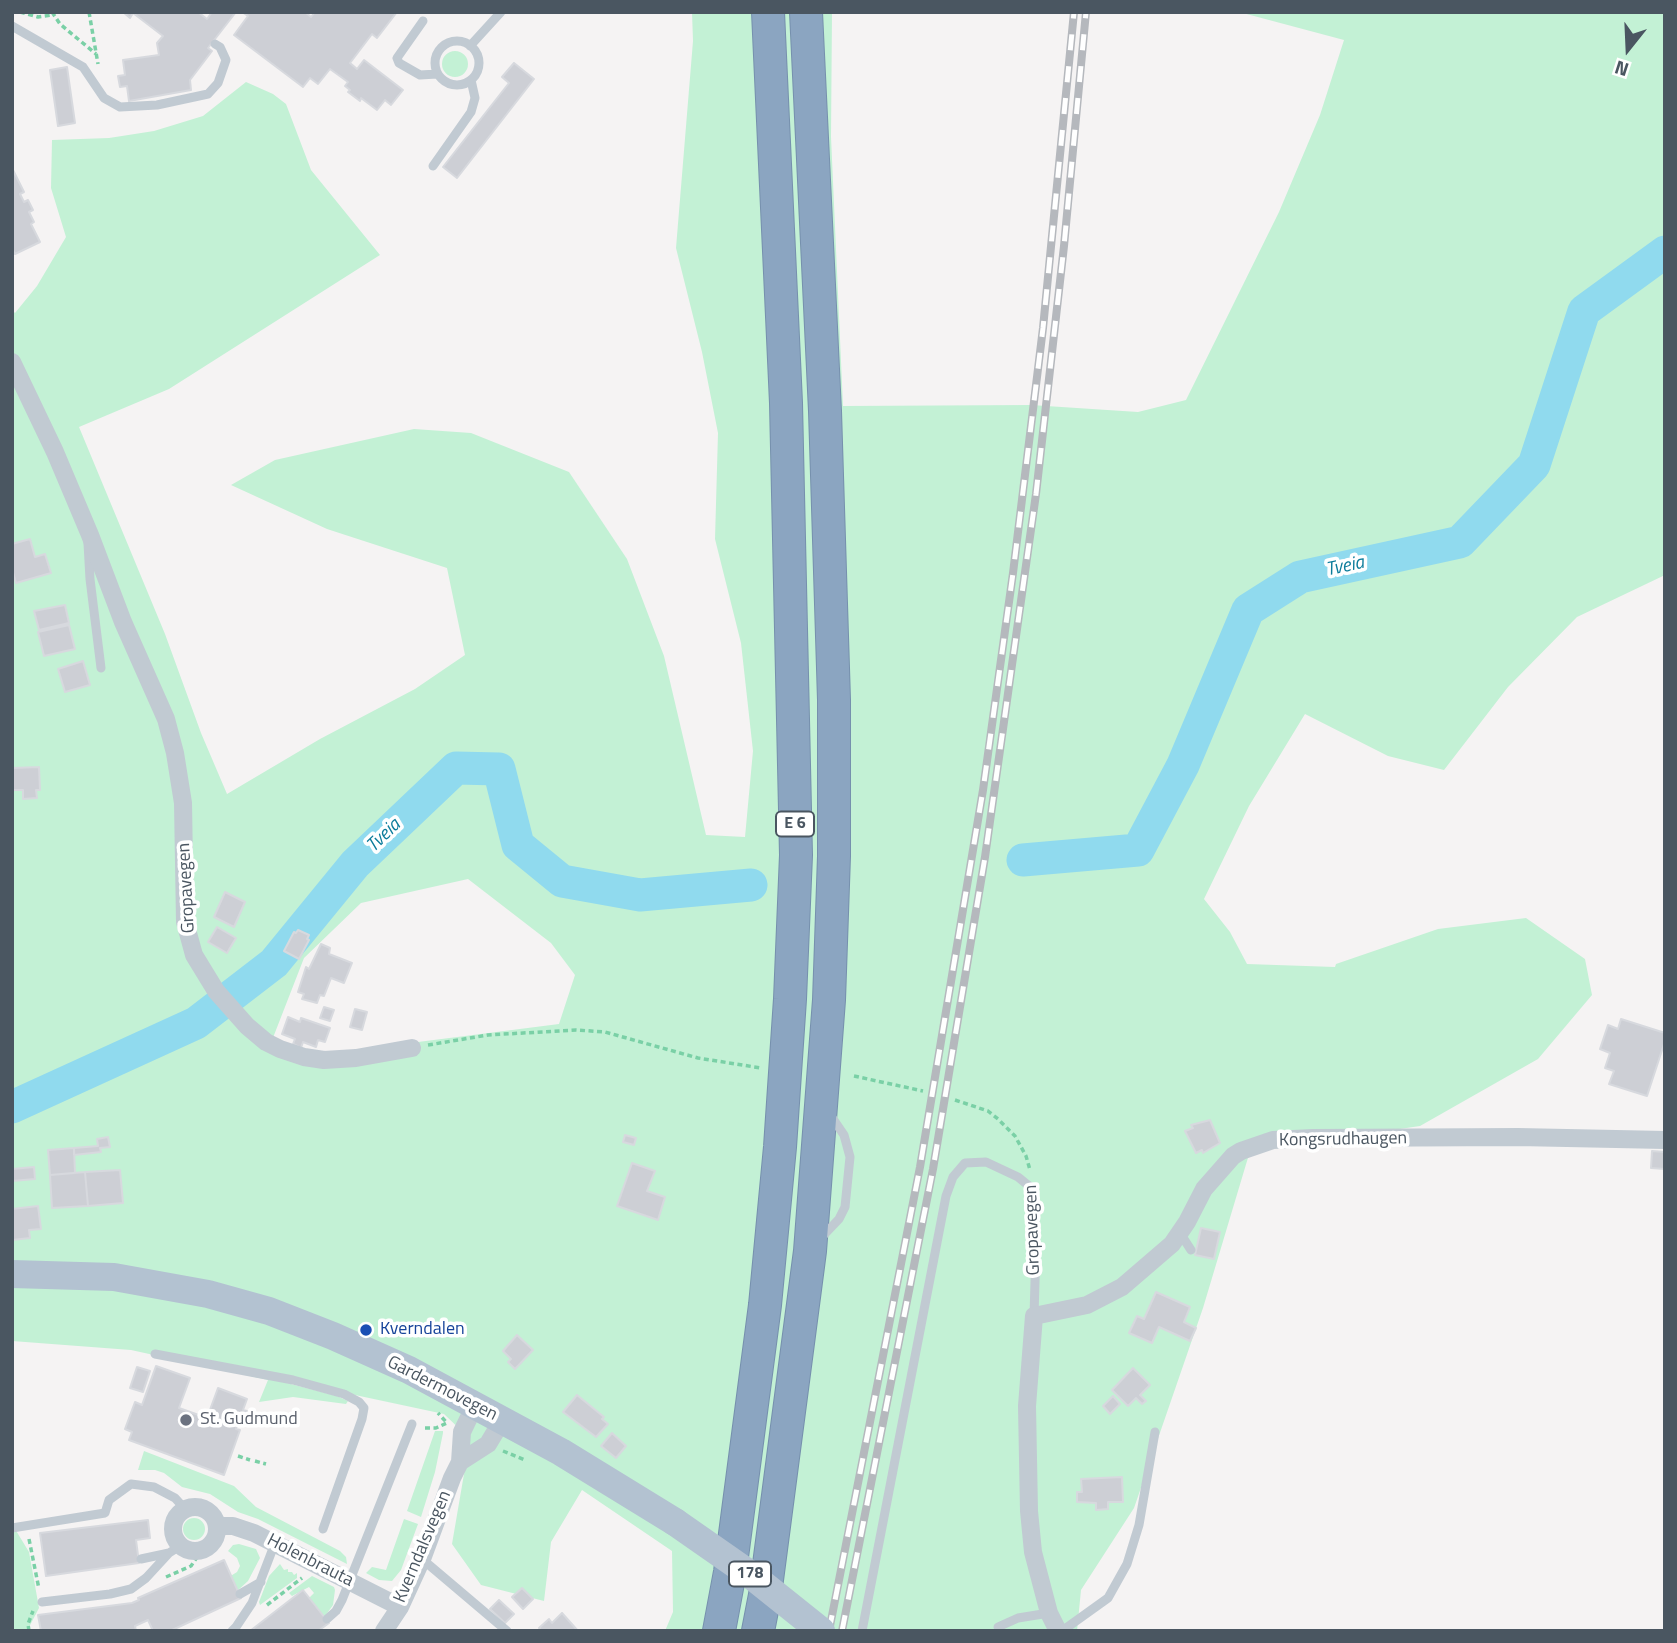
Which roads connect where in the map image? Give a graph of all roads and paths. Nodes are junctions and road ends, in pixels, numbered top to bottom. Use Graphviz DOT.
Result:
graph roads {
  1 [pos="20,12"];
  2 [pos="89,12"];
  3 [pos="501,12"];
  4 [pos="768,12"];
  5 [pos="806,12"];
  6 [pos="52,14"];
  7 [pos="424,21"];
  8 [pos="12,26"];
  9 [pos="215,44"];
  10 [pos="470,46"];
  11 [pos="437,74"];
  12 [pos="471,80"];
  13 [pos="433,166"];
  14 [pos="12,362"];
  15 [pos="90,535"];
  16 [pos="101,668"];
  17 [pos="412,1048"];
  18 [pos="761,1068"];
  19 [pos="854,1076"];
  20 [pos="923,1091"];
  21 [pos="955,1100"];
  22 [pos="1665,1140"];
  23 [pos="1034,1190"];
  24 [pos="1180,1233"];
  25 [pos="1191,1250"];
  26 [pos="12,1274"];
  27 [pos="1034,1316"];
  28 [pos="155,1354"];
  29 [pos="429,1404"];
  30 [pos="475,1405"];
  31 [pos="503,1419"];
  32 [pos="412,1424"];
  33 [pos="1155,1432"];
  34 [pos="238,1456"];
  35 [pos="460,1462"];
  36 [pos="266,1464"];
  37 [pos="185,1509"];
  38 [pos="26,1526"];
  39 [pos="217,1526"];
  40 [pos="12,1528"];
  41 [pos="323,1529"];
  42 [pos="275,1543"];
  43 [pos="174,1549"];
  44 [pos="202,1550"];
  45 [pos="141,1559"];
  46 [pos="422,1559"];
  47 [pos="314,1563"];
  48 [pos="146,1578"];
  49 [pos="350,1581"];
  50 [pos="261,1582"];
  51 [pos="240,1594"];
  52 [pos="42,1602"];
  53 [pos="400,1607"];
  54 [pos="1049,1613"];
  55 [pos="246,1615"];
  56 [pos="327,1619"];
  57 [pos="998,1627"];
  58 [pos="29,1631"];
  59 [pos="232,1631"];
  60 [pos="384,1631"];
  61 [pos="508,1631"];
  62 [pos="719,1631"];
  63 [pos="758,1631"];
  64 [pos="821,1631"];
  65 [pos="862,1631"];
  66 [pos="1060,1631"];
  1 -- 6 [label="path"];
  2 -- 6 [label="path"];
  3 -- 10 [label="lane"];
  4 -- 62 [label="highway, E 6"];
  5 -- 63 [label="highway, E 6"];
  7 -- 11 [label="lane"];
  8 -- 9 [label="lane"];
  10 -- 11 [label="lane"];
  10 -- 12 [label="lane"];
  11 -- 12 [label="lane"];
  12 -- 13 [label="lane"];
  14 -- 15 [label="street, Gropavegen"];
  15 -- 16 [label="lane"];
  15 -- 17 [label="street, Gropavegen"];
  17 -- 18 [label="path"];
  19 -- 20 [label="path"];
  21 -- 23 [label="path, Gropavegen"];
  22 -- 24 [label="street, Kongsrudhaugen"];
  23 -- 27 [label="lane, Gropavegen"];
  23 -- 65 [label="lane"];
  24 -- 25 [label="lane"];
  24 -- 27 [label="street, Kongsrudhaugen"];
  26 -- 30 [label="main road, Gardermovegen / 178"];
  27 -- 54 [label="street"];
  28 -- 41 [label="lane"];
  29 -- 32 [label="path"];
  30 -- 31 [label="main road, Gardermovegen / 178"];
  30 -- 35 [label="street, Kverndalsvegen"];
  31 -- 35 [label="street"];
  31 -- 64 [label="main road, Gardermovegen / 178, bridge"];
  32 -- 49 [label="lane"];
  33 -- 66 [label="lane"];
  34 -- 36 [label="path"];
  35 -- 46 [label="street, Kverndalsvegen"];
  37 -- 38 [label="lane"];
  37 -- 39 [label="street"];
  37 -- 43 [label="street"];
  38 -- 40 [label="lane"];
  38 -- 52 [label="path"];
  39 -- 42 [label="street, Holenbrauta"];
  39 -- 44 [label="street"];
  42 -- 47 [label="street, Holenbrauta"];
  42 -- 50 [label="lane"];
  43 -- 44 [label="street"];
  43 -- 45 [label="lane"];
  43 -- 48 [label="lane"];
  44 -- 48 [label="path"];
  46 -- 53 [label="street, Kverndalsvegen"];
  46 -- 61 [label="lane"];
  47 -- 49 [label="street, Holenbrauta"];
  47 -- 55 [label="path"];
  48 -- 52 [label="lane"];
  49 -- 53 [label="street, Holenbrauta"];
  49 -- 56 [label="lane"];
  50 -- 51 [label="lane"];
  50 -- 55 [label="lane"];
  52 -- 58 [label="path"];
  53 -- 60 [label="street, Kverndalsvegen"];
  54 -- 57 [label="lane"];
  54 -- 66 [label="street"];
  55 -- 59 [label="lane"];
}
